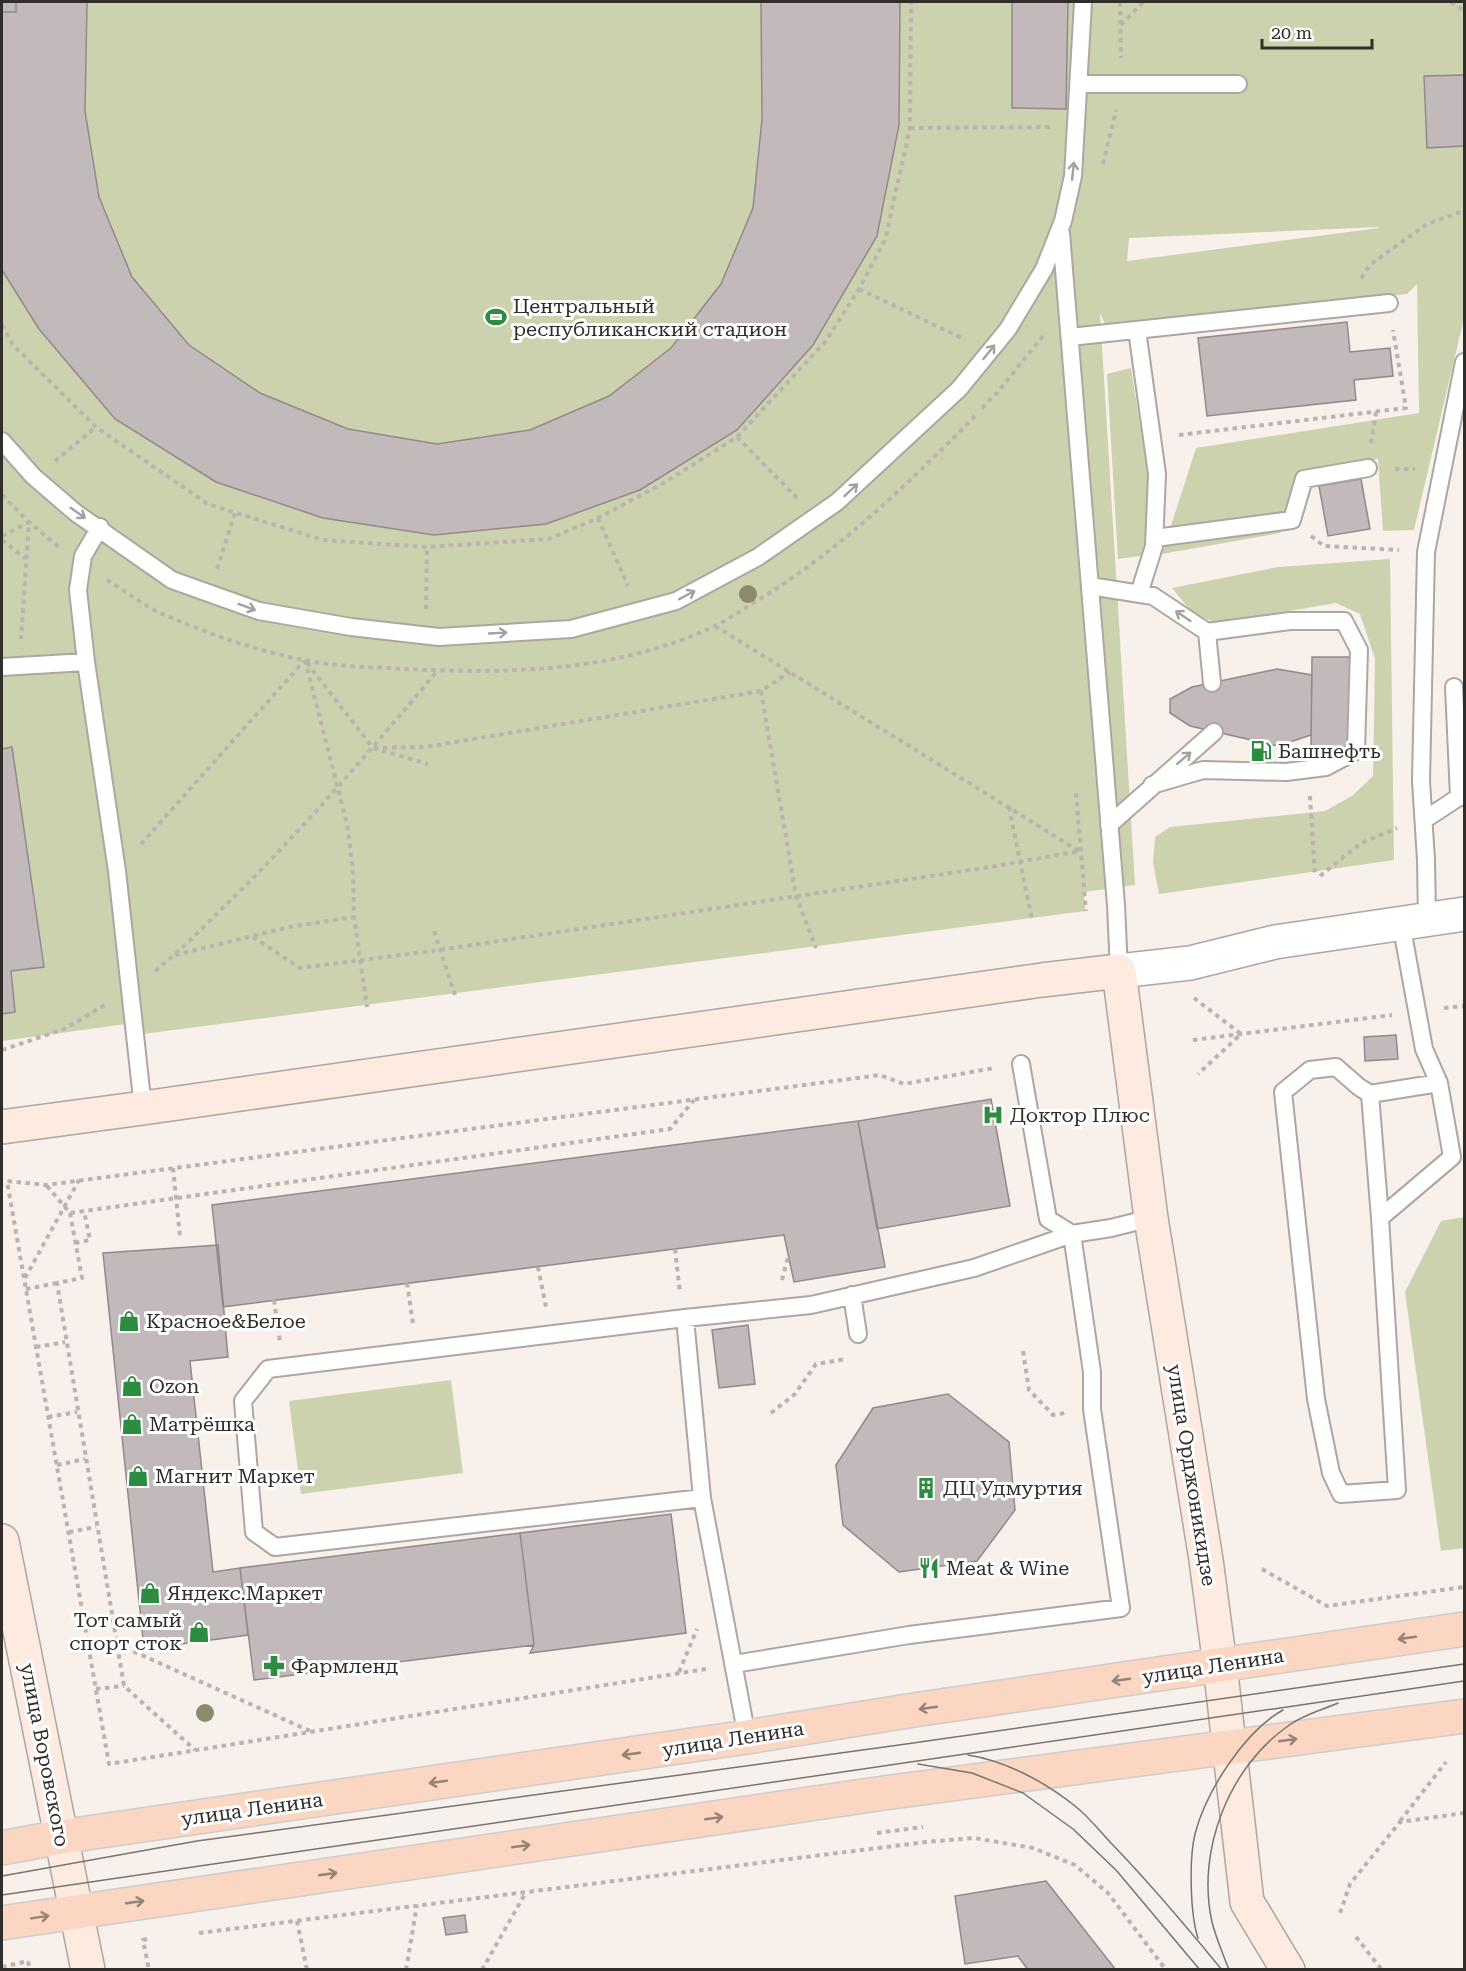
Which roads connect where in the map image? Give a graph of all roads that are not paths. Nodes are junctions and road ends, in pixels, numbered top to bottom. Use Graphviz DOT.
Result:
graph roads {
  1 [pos="1083,2"];
  2 [pos="1079,84"];
  3 [pos="1238,84"];
  4 [pos="1061,228"];
  5 [pos="1389,303"];
  6 [pos="1137,330"];
  7 [pos="1070,337"];
  8 [pos="1464,362"];
  9 [pos="2,441"];
  10 [pos="1368,468"];
  11 [pos="100,527"];
  12 [pos="1155,538"];
  13 [pos="1090,586"];
  14 [pos="1139,594"];
  15 [pos="1207,632"];
  16 [pos="86,662"];
  17 [pos="2,667"];
  18 [pos="1212,683"];
  19 [pos="1454,687"];
  20 [pos="1214,732"];
  21 [pos="1152,785"];
  22 [pos="1462,797"];
  23 [pos="1424,820"];
  24 [pos="1109,825"];
  25 [pos="1464,914"];
  26 [pos="1414,921"];
  27 [pos="1119,971"];
  28 [pos="1021,1064"];
  29 [pos="1438,1083"];
  30 [pos="1370,1094"];
  31 [pos="144,1108"];
  32 [pos="2,1127"];
  33 [pos="1151,1218"];
  34 [pos="1380,1218"];
  35 [pos="1072,1234"];
  36 [pos="852,1295"];
  37 [pos="686,1318"];
  38 [pos="858,1334"];
  39 [pos="702,1498"];
  40 [pos="2,1541"];
  41 [pos="1464,1629"];
  42 [pos="734,1664"];
  43 [pos="1220,1665"];
  44 [pos="1464,1716"];
  45 [pos="747,1737"];
  46 [pos="1230,1747"];
  47 [pos="60,1837"];
  48 [pos="2,1848"];
  49 [pos="78,1911"];
  50 [pos="2,1923"];
  51 [pos="88,1970"];
  52 [pos="1288,1970"];
  1 -- 2 [label="lane"];
  2 -- 3 [label="lane"];
  4 -- 2 [label="lane, one-way"];
  4 -- 7 [label="lane"];
  11 -- 4 [label="lane, one-way"];
  5 -- 6 [label="lane"];
  6 -- 7 [label="lane"];
  6 -- 12 [label="lane"];
  7 -- 13 [label="lane"];
  8 -- 23 [label="lane"];
  9 -- 11 [label="lane, one-way"];
  10 -- 12 [label="lane"];
  11 -- 16 [label="lane"];
  12 -- 14 [label="lane"];
  13 -- 14 [label="lane"];
  13 -- 24 [label="lane"];
  15 -- 14 [label="lane, one-way"];
  15 -- 18 [label="lane"];
  15 -- 21 [label="lane"];
  16 -- 17 [label="lane"];
  16 -- 31 [label="lane"];
  19 -- 22 [label="lane"];
  21 -- 20 [label="lane, one-way"];
  21 -- 24 [label="lane"];
  22 -- 23 [label="lane"];
  23 -- 26 [label="lane"];
  24 -- 27 [label="lane"];
  25 -- 26 [label="street"];
  26 -- 27 [label="street"];
  26 -- 29 [label="lane"];
  27 -- 31 [label="main road"];
  27 -- 33 [label="main road, улица Орджоникидзе"];
  28 -- 35 [label="lane"];
  29 -- 30 [label="lane"];
  29 -- 34 [label="lane"];
  30 -- 34 [label="lane"];
  30 -- 34 [label="lane"];
  31 -- 32 [label="main road"];
  33 -- 35 [label="lane"];
  33 -- 43 [label="main road, улица Орджоникидзе"];
  35 -- 36 [label="lane"];
  35 -- 42 [label="lane"];
  36 -- 37 [label="lane"];
  36 -- 38 [label="lane"];
  37 -- 39 [label="lane"];
  37 -- 39 [label="lane"];
  39 -- 42 [label="lane"];
  40 -- 47 [label="main road, улица Воровского"];
  41 -- 43 [label="main road, улица Ленина, one-way"];
  42 -- 45 [label="lane"];
  43 -- 45 [label="main road, улица Ленина, one-way"];
  43 -- 46 [label="main road, улица Орджоникидзе"];
  46 -- 44 [label="main road, one-way"];
  45 -- 47 [label="main road, улица Ленина, one-way"];
  49 -- 46 [label="main road, one-way"];
  46 -- 52 [label="main road, улица Орджоникидзе"];
  47 -- 48 [label="main road, улица Ленина"];
  47 -- 49 [label="main road, улица Воровского"];
  50 -- 49 [label="main road, one-way"];
  49 -- 51 [label="main road, улица Воровского"];
}
